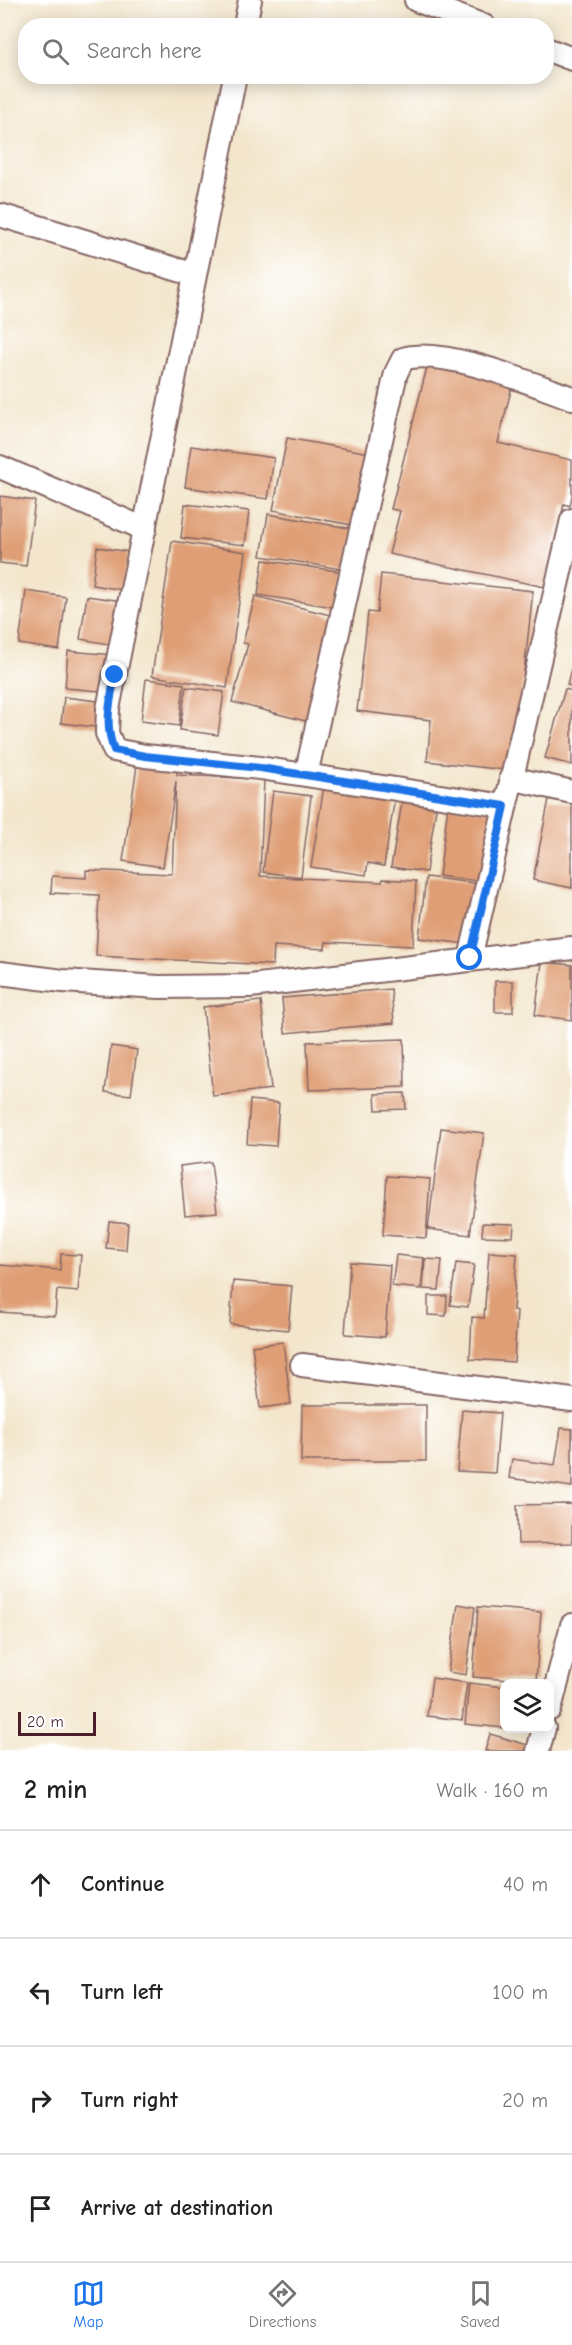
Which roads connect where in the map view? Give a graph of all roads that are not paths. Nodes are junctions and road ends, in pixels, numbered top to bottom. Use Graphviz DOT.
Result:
graph roads {
  1 [pos="250,0"];
  2 [pos="416,0"];
  3 [pos="247,18"];
  4 [pos="463,18"];
  5 [pos="554,52"];
  6 [pos="572,58"];
  7 [pos="233,84"];
  8 [pos="0,214"];
  9 [pos="195,275"];
  10 [pos="572,398"];
  11 [pos="0,467"];
  12 [pos="572,520"];
  13 [pos="145,529"];
  14 [pos="306,775"];
  15 [pos="511,778"];
  16 [pos="572,792"];
  17 [pos="505,806"];
  18 [pos="572,948"];
  19 [pos="470,958"];
  20 [pos="0,973"];
  21 [pos="302,1365"];
  22 [pos="572,1400"];
  23 [pos="572,1625"];
  24 [pos="554,1691"];
  25 [pos="543,1733"];
  26 [pos="538,1751"];
  1 -- 3 [label="street"];
  2 -- 4 [label="street"];
  5 -- 6 [label="street"];
  7 -- 9 [label="street"];
  8 -- 9 [label="street"];
  9 -- 13 [label="street"];
  10 -- 14 [label="street"];
  11 -- 13 [label="street"];
  12 -- 15 [label="street"];
  13 -- 14 [label="street"];
  14 -- 17 [label="street"];
  15 -- 16 [label="street"];
  15 -- 17 [label="street"];
  17 -- 19 [label="street"];
  18 -- 19 [label="street"];
  19 -- 20 [label="street"];
  21 -- 22 [label="street"];
  23 -- 24 [label="street"];
  25 -- 26 [label="street"];
}
